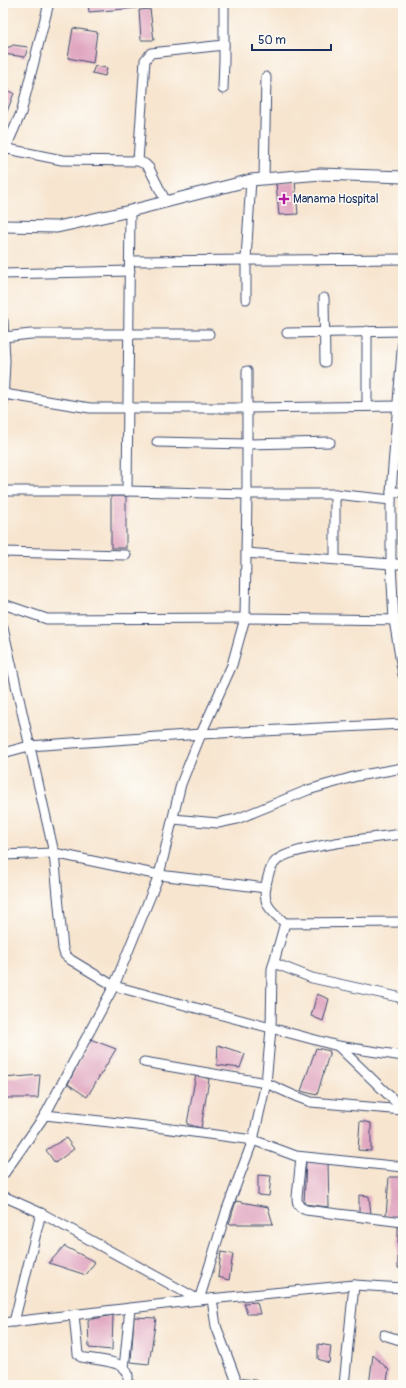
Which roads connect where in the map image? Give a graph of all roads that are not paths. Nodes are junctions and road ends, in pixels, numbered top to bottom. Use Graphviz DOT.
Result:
graph roads {
  1 [pos="49,3"];
  2 [pos="224,3"];
  3 [pos="224,45"];
  4 [pos="266,77"];
  5 [pos="223,89"];
  6 [pos="4,150"];
  7 [pos="138,161"];
  8 [pos="403,177"];
  9 [pos="264,179"];
  10 [pos="251,180"];
  11 [pos="166,202"];
  12 [pos="130,211"];
  13 [pos="3,226"];
  14 [pos="403,259"];
  15 [pos="246,260"];
  16 [pos="130,261"];
  17 [pos="130,271"];
  18 [pos="3,274"];
  19 [pos="324,298"];
  20 [pos="246,299"];
  21 [pos="3,321"];
  22 [pos="367,331"];
  23 [pos="403,331"];
  24 [pos="324,332"];
  25 [pos="287,333"];
  26 [pos="129,334"];
  27 [pos="210,334"];
  28 [pos="4,337"];
  29 [pos="403,338"];
  30 [pos="325,362"];
  31 [pos="247,371"];
  32 [pos="4,394"];
  33 [pos="3,403"];
  34 [pos="367,406"];
  35 [pos="398,406"];
  36 [pos="128,408"];
  37 [pos="246,408"];
  38 [pos="157,442"];
  39 [pos="330,442"];
  40 [pos="247,444"];
  41 [pos="3,491"];
  42 [pos="127,491"];
  43 [pos="403,492"];
  44 [pos="247,494"];
  45 [pos="335,494"];
  46 [pos="390,496"];
  47 [pos="3,552"];
  48 [pos="246,553"];
  49 [pos="126,555"];
  50 [pos="334,559"];
  51 [pos="391,564"];
  52 [pos="403,564"];
  53 [pos="3,604"];
  54 [pos="245,618"];
  55 [pos="398,620"];
  56 [pos="3,628"];
  57 [pos="403,675"];
  58 [pos="403,724"];
  59 [pos="201,734"];
  60 [pos="29,746"];
  61 [pos="3,753"];
  62 [pos="403,768"];
  63 [pos="173,819"];
  64 [pos="403,834"];
  65 [pos="54,853"];
  66 [pos="3,855"];
  67 [pos="159,876"];
  68 [pos="266,888"];
  69 [pos="403,922"];
  70 [pos="285,923"];
  71 [pos="274,963"];
  72 [pos="114,986"];
  73 [pos="403,1000"];
  74 [pos="271,1029"];
  75 [pos="338,1046"];
  76 [pos="403,1056"];
  77 [pos="144,1062"];
  78 [pos="266,1083"];
  79 [pos="403,1109"];
  80 [pos="45,1115"];
  81 [pos="253,1140"];
  82 [pos="301,1157"];
  83 [pos="403,1167"];
  84 [pos="3,1175"];
  85 [pos="3,1196"];
  86 [pos="41,1213"];
  87 [pos="403,1222"];
  88 [pos="354,1285"];
  89 [pos="403,1288"];
  90 [pos="212,1299"];
  91 [pos="199,1300"];
  92 [pos="130,1308"];
  93 [pos="74,1315"];
  94 [pos="14,1322"];
  95 [pos="3,1323"];
  96 [pos="384,1336"];
  97 [pos="403,1341"];
  98 [pos="124,1368"];
  99 [pos="236,1384"];
  100 [pos="127,1385"];
  101 [pos="254,1385"];
  102 [pos="344,1385"];
  1 -- 6 [label="street"];
  2 -- 3 [label="street"];
  3 -- 5 [label="street"];
  3 -- 7 [label="street"];
  4 -- 9 [label="street"];
  6 -- 7 [label="street"];
  7 -- 11 [label="street"];
  8 -- 9 [label="street"];
  9 -- 10 [label="street"];
  10 -- 11 [label="street"];
  10 -- 15 [label="street"];
  11 -- 12 [label="street"];
  12 -- 13 [label="street"];
  12 -- 16 [label="street"];
  14 -- 15 [label="street"];
  15 -- 16 [label="street"];
  15 -- 20 [label="street"];
  16 -- 17 [label="street"];
  17 -- 18 [label="street"];
  17 -- 26 [label="street"];
  19 -- 24 [label="street"];
  21 -- 28 [label="street"];
  22 -- 23 [label="street"];
  22 -- 24 [label="street"];
  22 -- 34 [label="street"];
  24 -- 25 [label="street"];
  24 -- 30 [label="street"];
  26 -- 27 [label="street"];
  26 -- 28 [label="street"];
  26 -- 36 [label="street"];
  28 -- 32 [label="street"];
  29 -- 35 [label="street"];
  31 -- 37 [label="street"];
  32 -- 33 [label="street"];
  32 -- 36 [label="street"];
  34 -- 35 [label="street"];
  34 -- 37 [label="street"];
  35 -- 46 [label="street"];
  36 -- 37 [label="street"];
  36 -- 42 [label="street"];
  37 -- 40 [label="street"];
  38 -- 40 [label="street"];
  39 -- 40 [label="street"];
  40 -- 44 [label="street"];
  41 -- 42 [label="street"];
  42 -- 44 [label="street"];
  43 -- 46 [label="street"];
  44 -- 45 [label="street"];
  44 -- 48 [label="street"];
  45 -- 46 [label="street"];
  45 -- 50 [label="street"];
  46 -- 51 [label="street"];
  47 -- 49 [label="street"];
  48 -- 50 [label="street"];
  48 -- 54 [label="street"];
  50 -- 51 [label="street"];
  51 -- 52 [label="street"];
  51 -- 55 [label="street"];
  53 -- 54 [label="street"];
  54 -- 55 [label="street"];
  54 -- 59 [label="street"];
  55 -- 57 [label="street"];
  56 -- 60 [label="street"];
  58 -- 59 [label="street"];
  59 -- 60 [label="street"];
  59 -- 63 [label="street"];
  60 -- 61 [label="street"];
  60 -- 65 [label="street"];
  62 -- 63 [label="street"];
  63 -- 67 [label="street"];
  64 -- 68 [label="street"];
  65 -- 66 [label="street"];
  65 -- 67 [label="street"];
  65 -- 72 [label="street"];
  67 -- 68 [label="street"];
  67 -- 72 [label="street"];
  68 -- 70 [label="street"];
  69 -- 70 [label="street"];
  70 -- 71 [label="street"];
  71 -- 73 [label="street"];
  71 -- 74 [label="street"];
  72 -- 74 [label="street"];
  72 -- 80 [label="street"];
  74 -- 75 [label="street"];
  74 -- 78 [label="street"];
  75 -- 76 [label="street"];
  75 -- 79 [label="street"];
  77 -- 78 [label="street"];
  78 -- 79 [label="street"];
  78 -- 81 [label="street"];
  80 -- 81 [label="street"];
  80 -- 84 [label="street"];
  81 -- 82 [label="street"];
  81 -- 91 [label="street"];
  82 -- 83 [label="street"];
  82 -- 87 [label="street"];
  85 -- 86 [label="street"];
  86 -- 91 [label="street"];
  86 -- 94 [label="street"];
  88 -- 89 [label="street"];
  88 -- 90 [label="street"];
  88 -- 102 [label="street"];
  90 -- 91 [label="street"];
  90 -- 99 [label="street"];
  91 -- 92 [label="street"];
  92 -- 93 [label="street"];
  92 -- 98 [label="street"];
  93 -- 94 [label="street"];
  93 -- 98 [label="street"];
  94 -- 95 [label="street"];
  96 -- 97 [label="street"];
  98 -- 100 [label="street"];
  99 -- 101 [label="street"];
}
